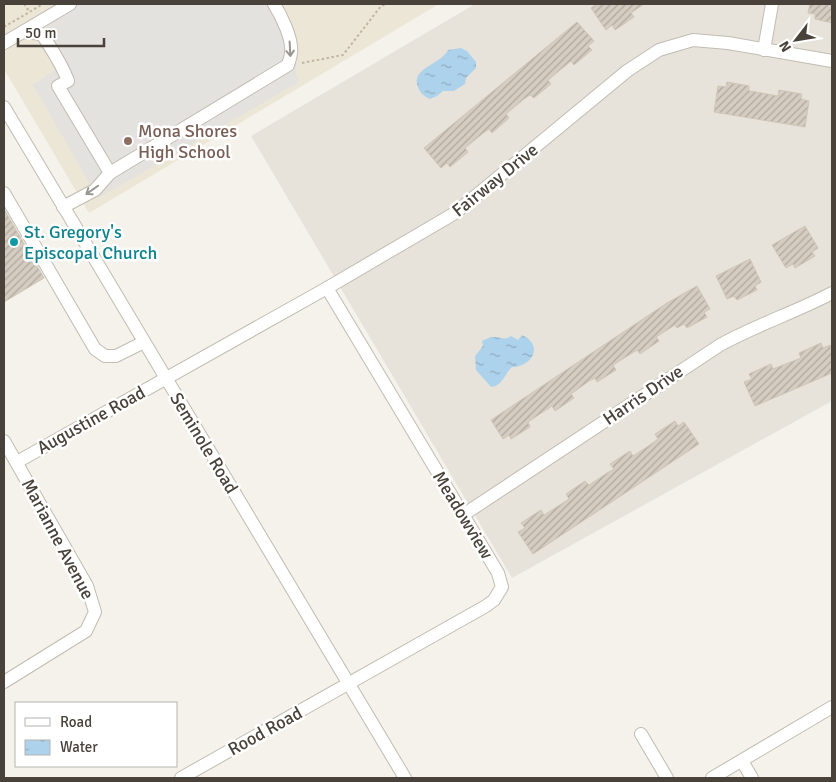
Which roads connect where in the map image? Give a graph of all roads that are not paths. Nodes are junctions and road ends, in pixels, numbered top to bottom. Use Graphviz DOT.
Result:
graph roads {
  1 [pos="70,4"];
  2 [pos="274,4"];
  3 [pos="772,4"];
  4 [pos="22,32"];
  5 [pos="4,43"];
  6 [pos="764,50"];
  7 [pos="832,61"];
  8 [pos="4,108"];
  9 [pos="110,173"];
  10 [pos="4,193"];
  11 [pos="63,207"];
  12 [pos="327,288"];
  13 [pos="832,293"];
  14 [pos="144,342"];
  15 [pos="166,379"];
  16 [pos="4,441"];
  17 [pos="17,462"];
  18 [pos="464,515"];
  19 [pos="4,682"];
  20 [pos="348,684"];
  21 [pos="832,707"];
  22 [pos="640,734"];
  23 [pos="742,760"];
  24 [pos="181,778"];
  25 [pos="405,778"];
  26 [pos="667,778"];
  27 [pos="712,778"];
  28 [pos="752,778"];
  1 -- 4 [label="street"];
  2 -- 9 [label="street, one-way"];
  3 -- 6 [label="street"];
  4 -- 5 [label="street"];
  4 -- 9 [label="street"];
  6 -- 7 [label="street, Fairway Drive"];
  6 -- 12 [label="street, Fairway Drive"];
  8 -- 11 [label="street, Seminole Road"];
  9 -- 11 [label="street, one-way"];
  10 -- 14 [label="street"];
  11 -- 14 [label="street, Seminole Road"];
  12 -- 15 [label="street, Fairway Drive"];
  12 -- 18 [label="street, Meadowview"];
  13 -- 18 [label="street, Harris Drive"];
  14 -- 15 [label="street, Seminole Road"];
  15 -- 17 [label="street, Augustine Road"];
  15 -- 20 [label="street, Seminole Road"];
  16 -- 17 [label="street, Marianne Avenue"];
  17 -- 19 [label="street, Marianne Avenue"];
  18 -- 20 [label="street, Meadowview"];
  20 -- 24 [label="street, Rood Road"];
  20 -- 25 [label="street, Seminole Road"];
  21 -- 23 [label="street"];
  22 -- 26 [label="street"];
  23 -- 27 [label="street"];
  23 -- 28 [label="street"];
}
